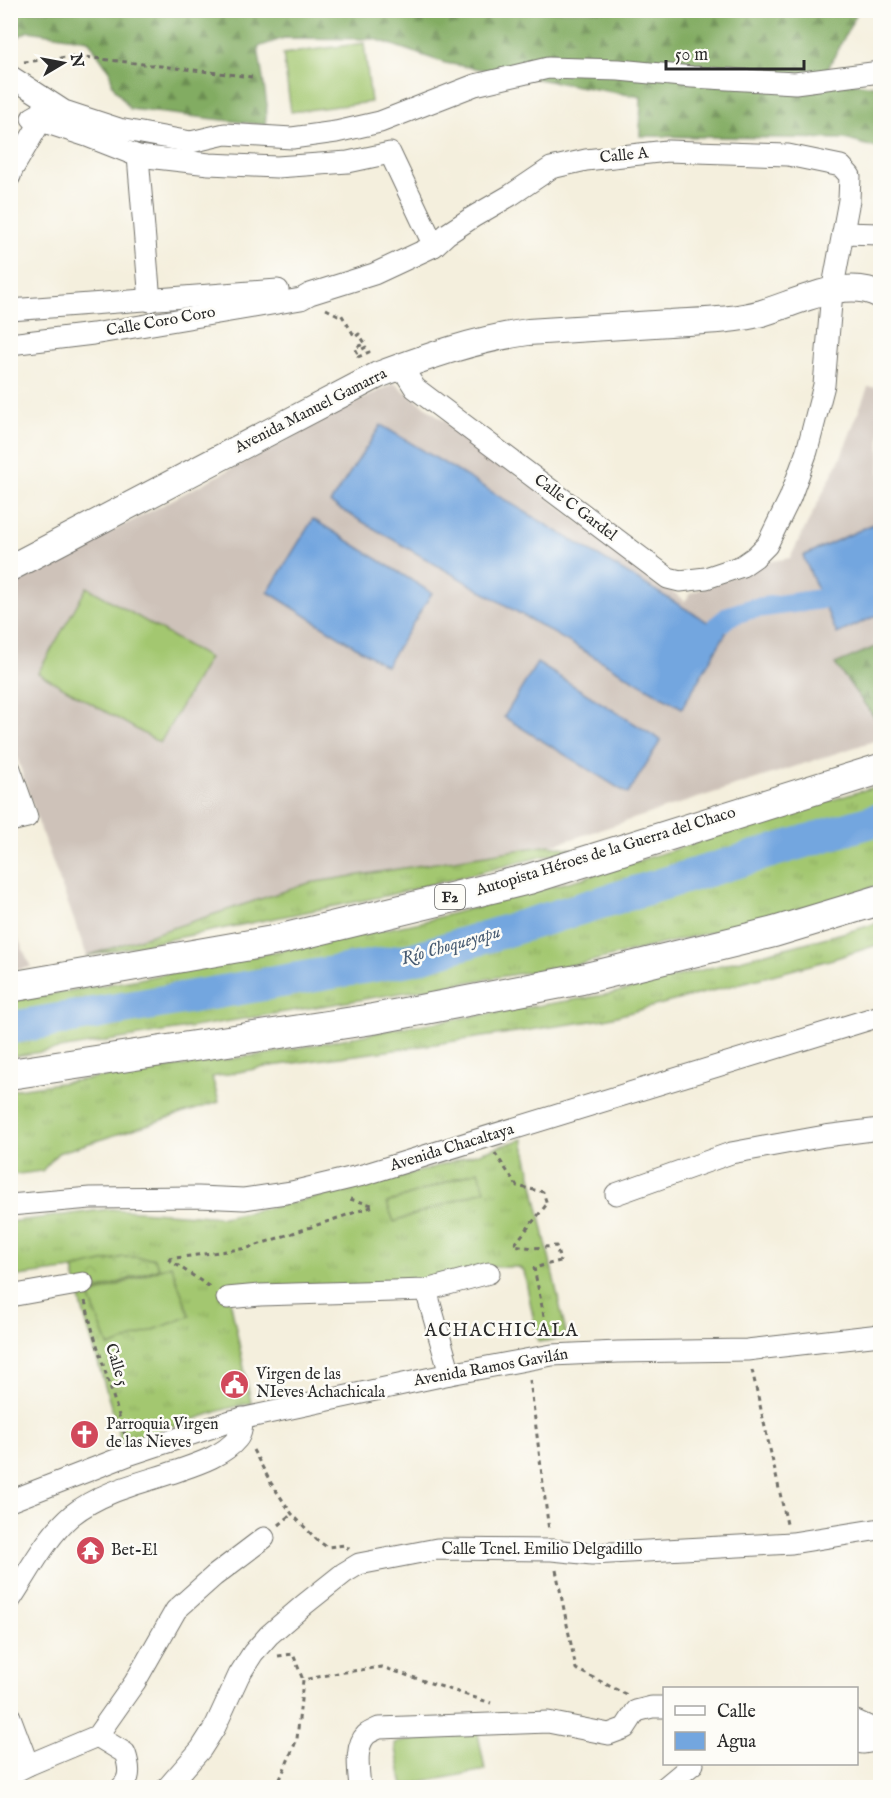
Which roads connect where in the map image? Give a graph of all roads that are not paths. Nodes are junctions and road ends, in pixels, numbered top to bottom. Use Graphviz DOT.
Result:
graph roads {
  1 [pos="16,69"];
  2 [pos="880,72"];
  3 [pos="10,84"];
  4 [pos="44,115"];
  5 [pos="138,156"];
  6 [pos="10,176"];
  7 [pos="843,233"];
  8 [pos="880,234"];
  9 [pos="434,246"];
  10 [pos="832,291"];
  11 [pos="310,294"];
  12 [pos="880,296"];
  13 [pos="150,301"];
  14 [pos="10,310"];
  15 [pos="10,344"];
  16 [pos="405,365"];
  17 [pos="767,545"];
  18 [pos="10,568"];
  19 [pos="10,769"];
  20 [pos="880,769"];
  21 [pos="19,819"];
  22 [pos="880,900"];
  23 [pos="10,987"];
  24 [pos="880,1016"];
  25 [pos="10,1074"];
  26 [pos="880,1129"];
  27 [pos="616,1194"];
  28 [pos="10,1205"];
  29 [pos="489,1273"];
  30 [pos="83,1282"];
  31 [pos="426,1290"];
  32 [pos="10,1296"];
  33 [pos="227,1298"];
  34 [pos="880,1335"];
  35 [pos="450,1374"];
  36 [pos="242,1418"];
  37 [pos="10,1501"];
  38 [pos="880,1528"];
  39 [pos="264,1538"];
  40 [pos="10,1600"];
  41 [pos="663,1707"];
  42 [pos="10,1717"];
  43 [pos="858,1722"];
  44 [pos="878,1730"];
  45 [pos="97,1736"];
  46 [pos="858,1742"];
  47 [pos="692,1765"];
  48 [pos="19,1770"];
  49 [pos="120,1788"];
  50 [pos="167,1788"];
  51 [pos="360,1788"];
  52 [pos="664,1788"];
  1 -- 2 [label="street"];
  3 -- 4 [label="street"];
  4 -- 5 [label="street"];
  4 -- 6 [label="street"];
  5 -- 9 [label="street"];
  5 -- 13 [label="street"];
  7 -- 8 [label="street"];
  7 -- 9 [label="street, Calle A"];
  7 -- 10 [label="street, Calle A"];
  9 -- 11 [label="street, Calle A"];
  10 -- 12 [label="main road, Avenida Manuel Gamarra"];
  10 -- 16 [label="main road, Avenida Manuel Gamarra"];
  10 -- 17 [label="street, Calle A"];
  11 -- 13 [label="street"];
  11 -- 15 [label="street, Calle Coro Coro"];
  13 -- 14 [label="street"];
  16 -- 17 [label="street, Calle C Gardel"];
  16 -- 18 [label="main road, Avenida Manuel Gamarra"];
  19 -- 21 [label="street"];
  20 -- 23 [label="highway, Autopista Héroes de la Guerra del Chaco / F2"];
  22 -- 25 [label="highway"];
  24 -- 28 [label="street, Avenida Chacaltaya"];
  26 -- 27 [label="street"];
  29 -- 31 [label="street"];
  30 -- 32 [label="street"];
  31 -- 33 [label="street"];
  31 -- 35 [label="street"];
  34 -- 35 [label="street, Avenida Ramos Gavilán"];
  35 -- 36 [label="street, Avenida Ramos Gavilán"];
  36 -- 37 [label="street, Avenida Ramos Gavilán"];
  36 -- 40 [label="street"];
  38 -- 50 [label="street, Calle Tcnel. Emilio Delgadillo"];
  39 -- 45 [label="street"];
  41 -- 51 [label="street"];
  42 -- 48 [label="street"];
  43 -- 44 [label="street"];
  44 -- 46 [label="street"];
  45 -- 48 [label="street"];
  45 -- 49 [label="street"];
  47 -- 52 [label="street"];
}
